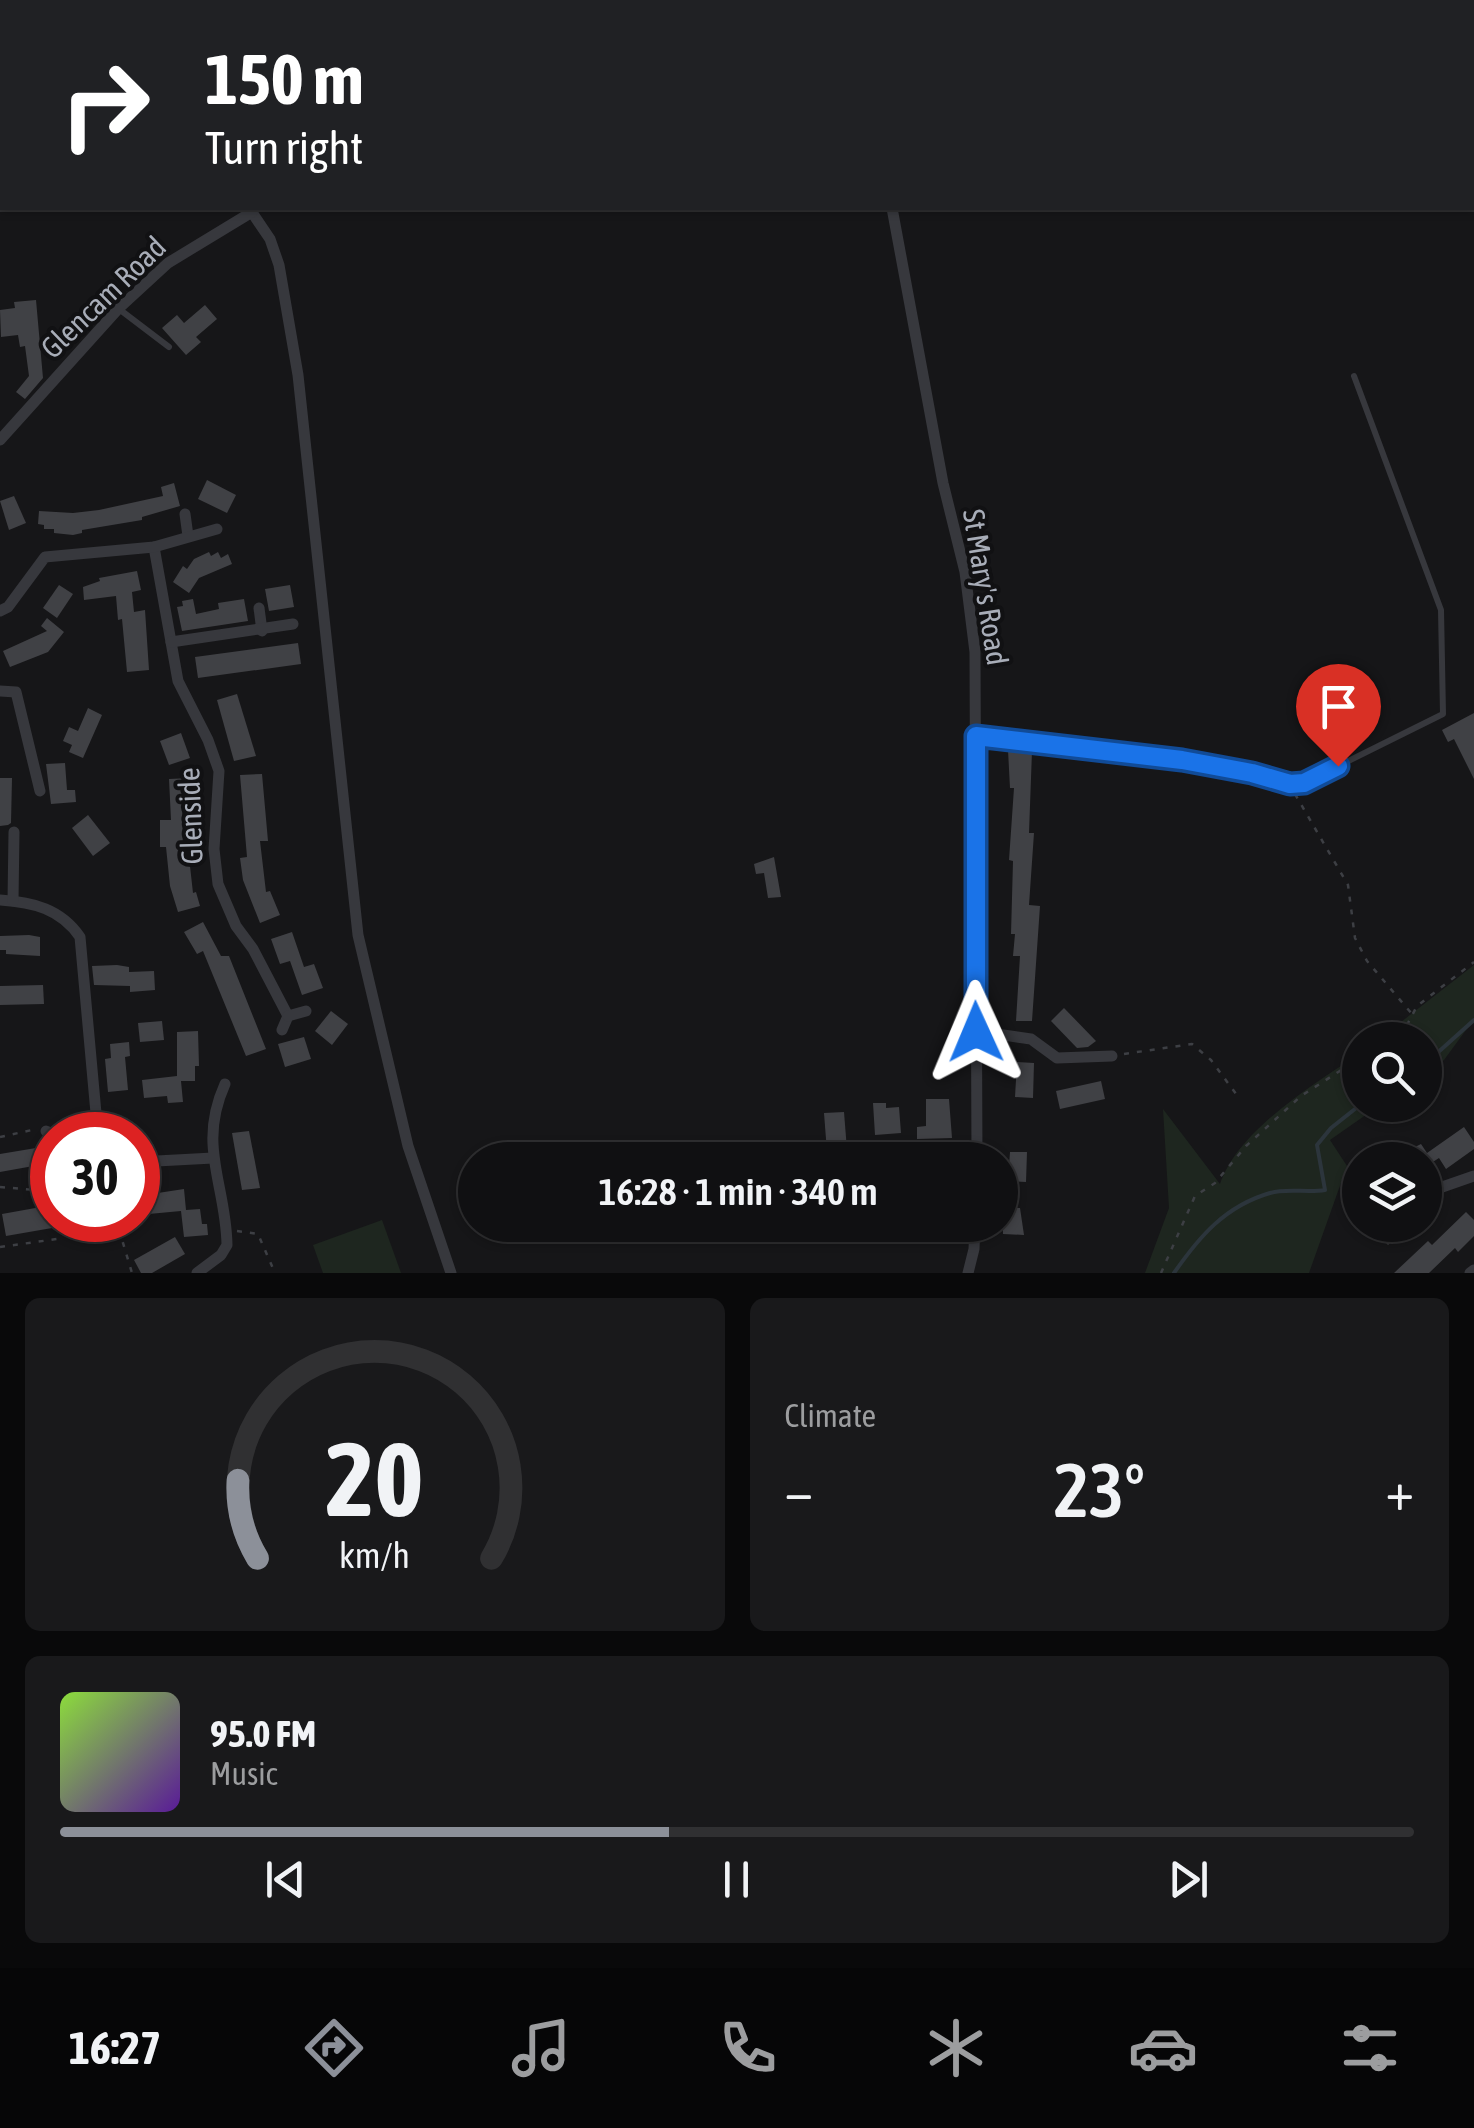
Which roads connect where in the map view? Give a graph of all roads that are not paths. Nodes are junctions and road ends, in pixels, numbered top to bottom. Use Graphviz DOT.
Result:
graph roads {
  1 [pos="250,210"];
  2 [pos="892,210"];
  3 [pos="118,308"];
  4 [pos="169,347"];
  5 [pos="1354,376"];
  6 [pos="0,440"];
  7 [pos="185,514"];
  8 [pos="217,529"];
  9 [pos="188,536"];
  10 [pos="154,547"];
  11 [pos="259,608"];
  12 [pos="0,611"];
  13 [pos="293,624"];
  14 [pos="262,631"];
  15 [pos="171,642"];
  16 [pos="0,691"];
  17 [pos="976,736"];
  18 [pos="40,791"];
  19 [pos="14,832"];
  20 [pos="7,900"];
  21 [pos="306,1011"];
  22 [pos="288,1016"];
  23 [pos="282,1030"];
  24 [pos="976,1032"];
  25 [pos="1112,1056"];
  26 [pos="225,1084"];
  27 [pos="96,1112"];
  28 [pos="976,1142"];
  29 [pos="213,1158"];
  30 [pos="160,1161"];
  31 [pos="1474,1176"];
  32 [pos="1442,1188"];
  33 [pos="974,1242"];
  34 [pos="197,1273"];
  35 [pos="451,1273"];
  36 [pos="968,1273"];
  1 -- 3 [label="street, Glencam Road"];
  1 -- 35 [label="street"];
  2 -- 17 [label="street, St Mary's Road"];
  3 -- 4 [label="lane"];
  3 -- 6 [label="street, Glencam Road"];
  5 -- 17 [label="lane"];
  7 -- 9 [label="street"];
  8 -- 9 [label="street"];
  9 -- 10 [label="street"];
  10 -- 12 [label="street"];
  10 -- 15 [label="street, Glenside"];
  11 -- 14 [label="street"];
  13 -- 14 [label="street"];
  14 -- 15 [label="street"];
  15 -- 22 [label="street, Glenside"];
  16 -- 18 [label="street"];
  17 -- 24 [label="street, St Mary's Road"];
  19 -- 20 [label="street"];
  20 -- 27 [label="street"];
  21 -- 22 [label="street"];
  22 -- 23 [label="street"];
  24 -- 25 [label="street"];
  24 -- 28 [label="street, St Mary's Road"];
  26 -- 29 [label="street"];
  29 -- 30 [label="street"];
  29 -- 34 [label="street"];
  31 -- 32 [label="street"];
  33 -- 36 [label="street"];
}
